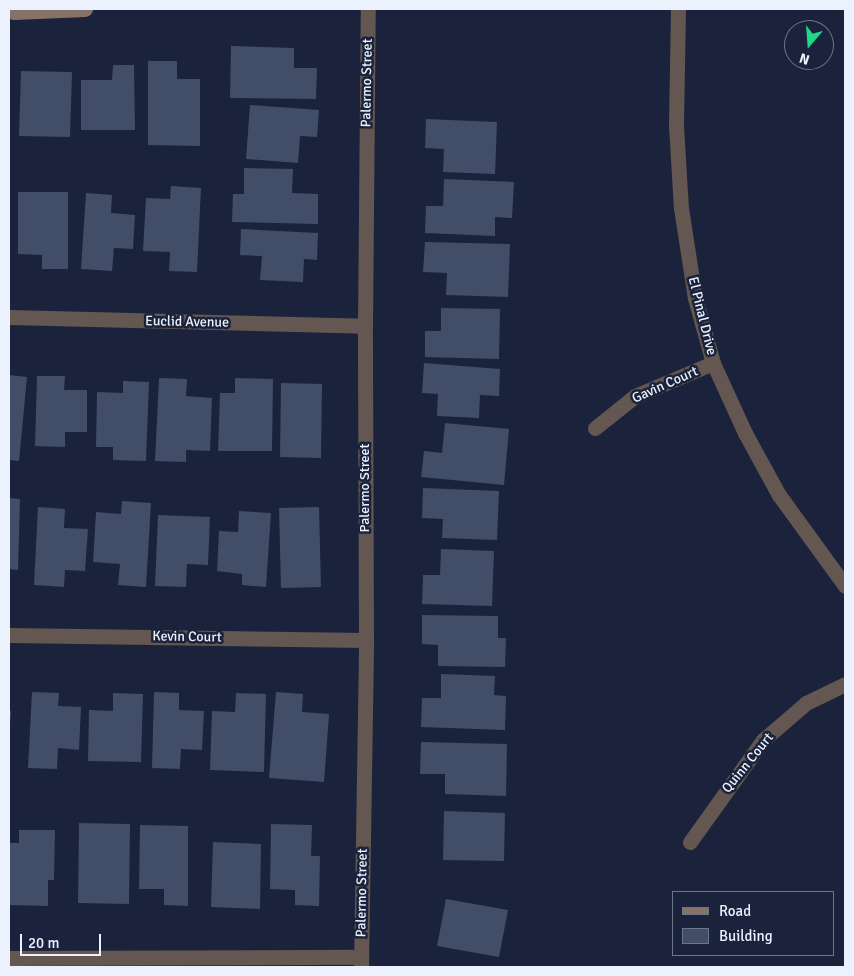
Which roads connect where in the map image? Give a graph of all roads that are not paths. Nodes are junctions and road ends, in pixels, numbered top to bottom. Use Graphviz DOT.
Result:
graph roads {
  1 [pos="9,9"];
  2 [pos="85,9"];
  3 [pos="368,9"];
  4 [pos="678,9"];
  5 [pos="9,317"];
  6 [pos="365,326"];
  7 [pos="713,364"];
  8 [pos="595,428"];
  9 [pos="845,586"];
  10 [pos="9,635"];
  11 [pos="366,640"];
  12 [pos="845,684"];
  13 [pos="690,842"];
  14 [pos="9,958"];
  15 [pos="361,962"];
  16 [pos="30,963"];
  1 -- 2 [label="street"];
  3 -- 6 [label="street, Palermo Street"];
  4 -- 7 [label="street, El Pinal Drive"];
  5 -- 6 [label="street, Euclid Avenue"];
  6 -- 11 [label="street, Palermo Street"];
  7 -- 8 [label="street, Gavin Court"];
  7 -- 9 [label="street, El Pinal Drive"];
  10 -- 11 [label="street, Kevin Court"];
  11 -- 15 [label="street, Palermo Street"];
  12 -- 13 [label="street, Quinn Court"];
  14 -- 16 [label="street"];
  15 -- 16 [label="street"];
}
